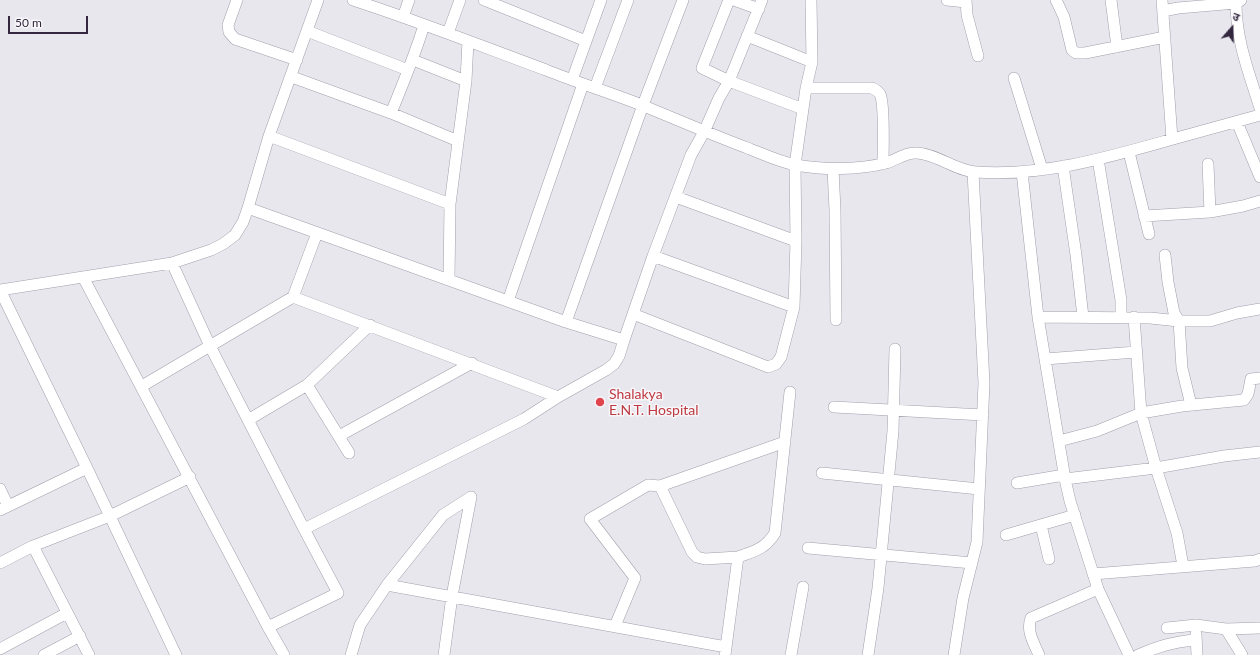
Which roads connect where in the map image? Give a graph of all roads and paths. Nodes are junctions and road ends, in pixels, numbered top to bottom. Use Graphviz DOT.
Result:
graph roads {
  1 [pos="237,0"];
  2 [pos="318,0"];
  3 [pos="353,0"];
  4 [pos="409,0"];
  5 [pos="460,0"];
  6 [pos="484,0"];
  7 [pos="599,0"];
  8 [pos="628,0"];
  9 [pos="683,0"];
  10 [pos="729,0"];
  11 [pos="734,0"];
  12 [pos="811,0"];
  13 [pos="947,0"];
  14 [pos="1056,0"];
  15 [pos="1111,0"];
  16 [pos="966,1"];
  17 [pos="364,2"];
  18 [pos="1239,2"];
  19 [pos="760,5"];
  20 [pos="1162,5"];
  21 [pos="403,17"];
  22 [pos="424,25"];
  23 [pos="307,31"];
  24 [pos="448,33"];
  25 [pos="747,36"];
  26 [pos="1165,37"];
  27 [pos="468,41"];
  28 [pos="586,41"];
  29 [pos="1117,46"];
  30 [pos="978,56"];
  31 [pos="297,60"];
  32 [pos="413,60"];
  33 [pos="812,62"];
  34 [pos="408,70"];
  35 [pos="292,77"];
  36 [pos="1014,78"];
  37 [pos="466,81"];
  38 [pos="729,81"];
  39 [pos="578,82"];
  40 [pos="595,88"];
  41 [pos="806,88"];
  42 [pos="643,105"];
  43 [pos="1260,108"];
  44 [pos="803,109"];
  45 [pos="391,113"];
  46 [pos="1260,115"];
  47 [pos="1237,122"];
  48 [pos="704,132"];
  49 [pos="269,136"];
  50 [pos="1172,139"];
  51 [pos="458,141"];
  52 [pos="1129,152"];
  53 [pos="1098,159"];
  54 [pos="886,163"];
  55 [pos="1208,164"];
  56 [pos="795,165"];
  57 [pos="1063,166"];
  58 [pos="833,169"];
  59 [pos="1042,169"];
  60 [pos="973,172"];
  61 [pos="1022,172"];
  62 [pos="1260,177"];
  63 [pos="676,197"];
  64 [pos="1260,201"];
  65 [pos="450,204"];
  66 [pos="248,208"];
  67 [pos="1210,212"];
  68 [pos="1144,216"];
  69 [pos="317,233"];
  70 [pos="1149,234"];
  71 [pos="796,241"];
  72 [pos="1165,255"];
  73 [pos="653,256"];
  74 [pos="172,263"];
  75 [pos="83,277"];
  76 [pos="449,280"];
  77 [pos="293,296"];
  78 [pos="508,301"];
  79 [pos="794,307"];
  80 [pos="1260,309"];
  81 [pos="633,314"];
  82 [pos="1038,317"];
  83 [pos="1083,317"];
  84 [pos="1121,317"];
  85 [pos="1134,318"];
  86 [pos="836,320"];
  87 [pos="1179,321"];
  88 [pos="566,322"];
  89 [pos="370,325"];
  90 [pos="624,340"];
  91 [pos="210,346"];
  92 [pos="895,349"];
  93 [pos="1136,352"];
  94 [pos="1045,359"];
  95 [pos="472,363"];
  96 [pos="1260,378"];
  97 [pos="307,385"];
  98 [pos="142,386"];
  99 [pos="790,392"];
  100 [pos="558,397"];
  101 [pos="1191,405"];
  102 [pos="834,407"];
  103 [pos="893,410"];
  104 [pos="1141,413"];
  105 [pos="983,416"];
  106 [pos="248,420"];
  107 [pos="339,436"];
  108 [pos="1059,441"];
  109 [pos="785,442"];
  110 [pos="1260,452"];
  111 [pos="349,453"];
  112 [pos="87,468"];
  113 [pos="1156,468"];
  114 [pos="822,473"];
  115 [pos="190,477"];
  116 [pos="1065,477"];
  117 [pos="888,478"];
  118 [pos="1017,483"];
  119 [pos="660,486"];
  120 [pos="0,489"];
  121 [pos="979,489"];
  122 [pos="4,508"];
  123 [pos="1075,515"];
  124 [pos="110,516"];
  125 [pos="1042,525"];
  126 [pos="304,529"];
  127 [pos="1006,535"];
  128 [pos="33,546"];
  129 [pos="808,548"];
  130 [pos="881,555"];
  131 [pos="738,558"];
  132 [pos="1049,559"];
  133 [pos="1260,559"];
  134 [pos="0,563"];
  135 [pos="972,563"];
  136 [pos="1183,566"];
  137 [pos="1093,574"];
  138 [pos="387,585"];
  139 [pos="803,587"];
  140 [pos="1098,589"];
  141 [pos="452,596"];
  142 [pos="67,613"];
  143 [pos="1196,625"];
  144 [pos="615,626"];
  145 [pos="268,627"];
  146 [pos="1168,628"];
  147 [pos="1226,628"];
  148 [pos="1260,628"];
  149 [pos="80,636"];
  150 [pos="1196,640"];
  151 [pos="0,649"];
  152 [pos="725,651"];
  153 [pos="172,654"];
  154 [pos="44,655"];
  155 [pos="89,655"];
  156 [pos="284,655"];
  157 [pos="351,655"];
  158 [pos="444,655"];
  159 [pos="791,655"];
  160 [pos="868,655"];
  161 [pos="954,655"];
  162 [pos="1039,655"];
  163 [pos="1129,655"];
  164 [pos="1138,655"];
  165 [pos="1197,655"];
  166 [pos="1242,655"];
  1 -- 31 [label="street"];
  2 -- 23 [label="street"];
  3 -- 17 [label="street"];
  4 -- 21 [label="street"];
  5 -- 24 [label="street"];
  6 -- 28 [label="street"];
  7 -- 28 [label="street"];
  8 -- 40 [label="street"];
  9 -- 42 [label="street"];
  10 -- 38 [label="street"];
  11 -- 19 [label="street"];
  12 -- 33 [label="street"];
  13 -- 16 [label="street"];
  14 -- 29 [label="street"];
  15 -- 29 [label="street"];
  16 -- 30 [label="street"];
  17 -- 21 [label="street"];
  18 -- 20 [label="street"];
  18 -- 43 [label="street"];
  19 -- 25 [label="street"];
  20 -- 26 [label="street"];
  21 -- 22 [label="street"];
  22 -- 24 [label="street"];
  22 -- 32 [label="street"];
  23 -- 31 [label="street"];
  23 -- 34 [label="street"];
  24 -- 27 [label="street"];
  25 -- 33 [label="street"];
  25 -- 38 [label="street"];
  26 -- 29 [label="street"];
  26 -- 50 [label="street"];
  27 -- 37 [label="street"];
  27 -- 39 [label="street"];
  28 -- 39 [label="street"];
  31 -- 35 [label="street"];
  32 -- 34 [label="street"];
  32 -- 37 [label="street"];
  33 -- 41 [label="street"];
  34 -- 45 [label="street"];
  35 -- 45 [label="street"];
  35 -- 49 [label="street"];
  36 -- 59 [label="street"];
  37 -- 51 [label="street"];
  38 -- 44 [label="street"];
  38 -- 48 [label="street"];
  39 -- 40 [label="street"];
  39 -- 78 [label="street"];
  40 -- 42 [label="street"];
  41 -- 44 [label="street"];
  41 -- 54 [label="street"];
  42 -- 48 [label="street"];
  42 -- 88 [label="street"];
  44 -- 56 [label="street"];
  45 -- 51 [label="street"];
  46 -- 47 [label="street"];
  47 -- 50 [label="street"];
  47 -- 62 [label="street"];
  48 -- 56 [label="street"];
  48 -- 63 [label="street"];
  49 -- 65 [label="street"];
  49 -- 66 [label="street"];
  50 -- 52 [label="street"];
  51 -- 65 [label="street"];
  52 -- 53 [label="street"];
  52 -- 68 [label="street"];
  53 -- 57 [label="street"];
  53 -- 84 [label="street"];
  54 -- 58 [label="street"];
  54 -- 60 [label="street"];
  55 -- 67 [label="street"];
  56 -- 58 [label="street"];
  56 -- 71 [label="street"];
  57 -- 59 [label="street"];
  57 -- 83 [label="street"];
  58 -- 86 [label="street"];
  59 -- 61 [label="street"];
  60 -- 61 [label="street"];
  60 -- 105 [label="street"];
  61 -- 82 [label="street"];
  63 -- 71 [label="street"];
  63 -- 73 [label="street"];
  64 -- 67 [label="street"];
  65 -- 76 [label="street"];
  66 -- 69 [label="street"];
  66 -- 74 [label="street"];
  67 -- 68 [label="street"];
  68 -- 70 [label="street"];
  69 -- 76 [label="street"];
  69 -- 77 [label="street"];
  71 -- 79 [label="street"];
  72 -- 87 [label="street"];
  73 -- 79 [label="street"];
  73 -- 81 [label="street"];
  74 -- 75 [label="street"];
  74 -- 91 [label="street"];
  75 -- 98 [label="street"];
  75 -- 112 [label="street"];
  76 -- 78 [label="street"];
  77 -- 89 [label="street"];
  77 -- 91 [label="street"];
  78 -- 88 [label="street"];
  79 -- 81 [label="street"];
  80 -- 87 [label="street"];
  81 -- 90 [label="street"];
  82 -- 83 [label="street"];
  82 -- 94 [label="street"];
  83 -- 84 [label="street"];
  84 -- 85 [label="street"];
  85 -- 87 [label="street"];
  85 -- 93 [label="street"];
  87 -- 101 [label="street"];
  88 -- 90 [label="street"];
  89 -- 95 [label="street"];
  89 -- 97 [label="street"];
  90 -- 100 [label="street"];
  91 -- 98 [label="street"];
  91 -- 106 [label="street"];
  92 -- 103 [label="street"];
  93 -- 94 [label="street"];
  93 -- 104 [label="street"];
  94 -- 108 [label="street"];
  95 -- 100 [label="street"];
  95 -- 107 [label="street"];
  96 -- 101 [label="street"];
  97 -- 106 [label="street"];
  97 -- 107 [label="street"];
  98 -- 115 [label="street"];
  99 -- 109 [label="street"];
  100 -- 126 [label="street"];
  101 -- 104 [label="street"];
  102 -- 103 [label="street"];
  103 -- 105 [label="street"];
  103 -- 117 [label="street"];
  104 -- 108 [label="street"];
  104 -- 113 [label="street"];
  105 -- 121 [label="street"];
  106 -- 126 [label="street"];
  107 -- 111 [label="street"];
  108 -- 116 [label="street"];
  109 -- 119 [label="street"];
  109 -- 131 [label="street"];
  110 -- 113 [label="street"];
  112 -- 122 [label="street"];
  112 -- 124 [label="street"];
  113 -- 116 [label="street"];
  113 -- 136 [label="street"];
  114 -- 117 [label="street"];
  115 -- 124 [label="street"];
  115 -- 145 [label="street"];
  116 -- 118 [label="street"];
  116 -- 123 [label="street"];
  117 -- 121 [label="street"];
  117 -- 130 [label="street"];
  119 -- 131 [label="street"];
  119 -- 144 [label="street"];
  120 -- 122 [label="street"];
  121 -- 135 [label="street"];
  123 -- 125 [label="street"];
  123 -- 137 [label="street"];
  124 -- 128 [label="street"];
  124 -- 153 [label="street"];
  125 -- 127 [label="street"];
  125 -- 132 [label="street"];
  126 -- 145 [label="street"];
  128 -- 134 [label="street"];
  128 -- 142 [label="street"];
  129 -- 130 [label="street"];
  130 -- 135 [label="street"];
  130 -- 160 [label="street"];
  131 -- 152 [label="street"];
  133 -- 136 [label="street"];
  135 -- 161 [label="street"];
  136 -- 137 [label="street"];
  137 -- 140 [label="street"];
  138 -- 141 [label="street"];
  138 -- 141 [label="street"];
  138 -- 157 [label="street"];
  139 -- 159 [label="street"];
  140 -- 162 [label="street"];
  140 -- 163 [label="street"];
  141 -- 144 [label="street"];
  141 -- 158 [label="street"];
  142 -- 149 [label="street"];
  142 -- 151 [label="street"];
  143 -- 146 [label="street"];
  143 -- 147 [label="street"];
  143 -- 150 [label="street"];
  144 -- 152 [label="street"];
  145 -- 156 [label="street"];
  147 -- 148 [label="street"];
  147 -- 166 [label="street"];
  149 -- 154 [label="street"];
  149 -- 155 [label="street"];
  150 -- 164 [label="street"];
  150 -- 165 [label="street"];
}
